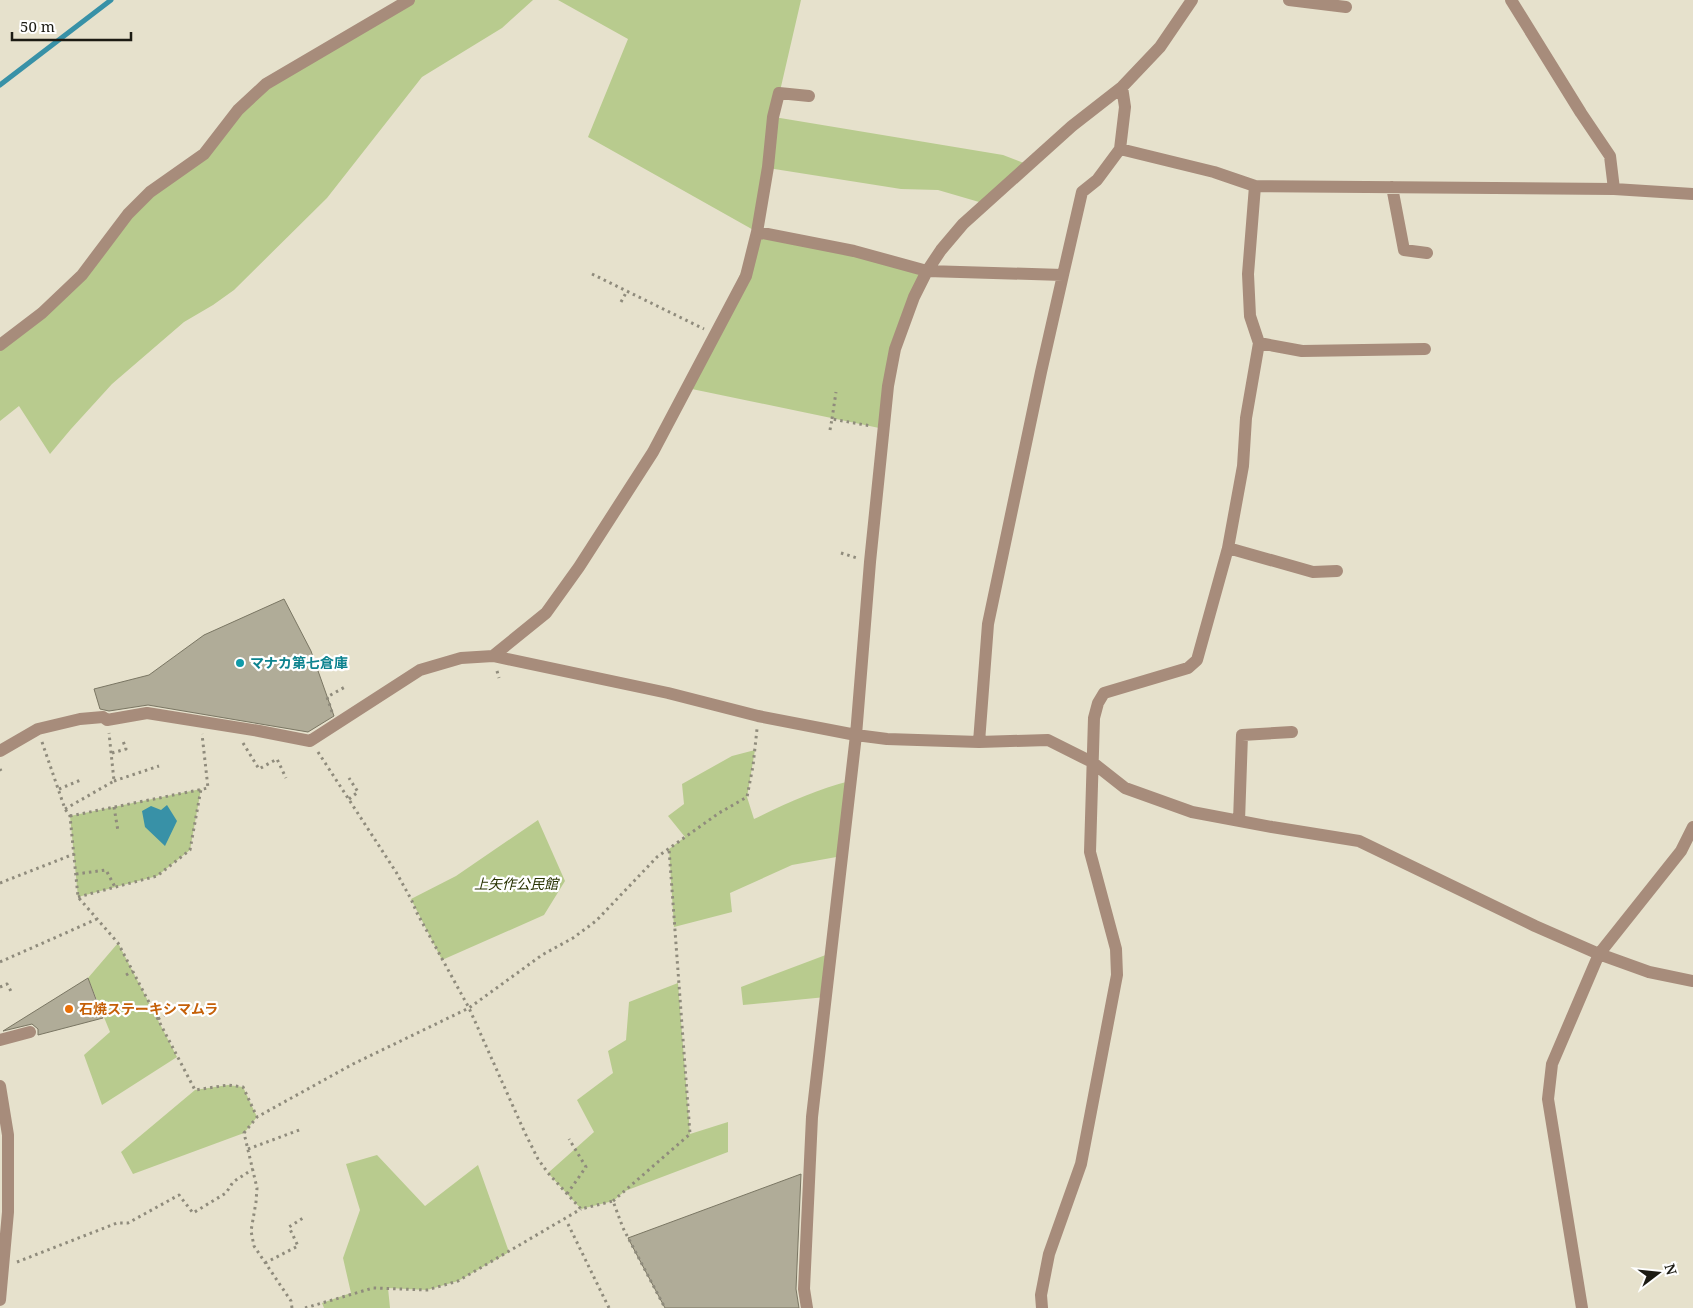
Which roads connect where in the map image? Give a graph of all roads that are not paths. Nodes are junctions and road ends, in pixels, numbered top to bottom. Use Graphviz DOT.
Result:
graph roads {
  1 [pos="409,0"];
  2 [pos="1192,0"];
  3 [pos="1289,0"];
  4 [pos="1511,0"];
  5 [pos="1346,7"];
  6 [pos="1122,87"];
  7 [pos="809,96"];
  8 [pos="1120,149"];
  9 [pos="1255,186"];
  10 [pos="1392,187"];
  11 [pos="1614,189"];
  12 [pos="1693,194"];
  13 [pos="757,232"];
  14 [pos="1427,254"];
  15 [pos="927,271"];
  16 [pos="1063,275"];
  17 [pos="1258,343"];
  18 [pos="0,345"];
  19 [pos="1425,349"];
  20 [pos="1228,548"];
  21 [pos="1337,571"];
  22 [pos="493,656"];
  23 [pos="1292,732"];
  24 [pos="856,735"];
  25 [pos="979,742"];
  26 [pos="0,751"];
  27 [pos="1092,762"];
  28 [pos="1239,821"];
  29 [pos="1693,827"];
  30 [pos="1599,954"];
  31 [pos="1693,981"];
  32 [pos="30,1032"];
  33 [pos="0,1040"];
  34 [pos="0,1086"];
  35 [pos="0,1300"];
  36 [pos="807,1308"];
  37 [pos="1042,1308"];
  38 [pos="1582,1308"];
  1 -- 18 [label="street"];
  2 -- 6 [label="street"];
  3 -- 5 [label="street"];
  4 -- 11 [label="street"];
  6 -- 8 [label="street"];
  6 -- 15 [label="street"];
  7 -- 13 [label="street"];
  8 -- 9 [label="street"];
  8 -- 16 [label="street"];
  9 -- 10 [label="street"];
  9 -- 17 [label="street"];
  10 -- 11 [label="street"];
  10 -- 14 [label="street"];
  11 -- 12 [label="street"];
  13 -- 15 [label="street"];
  13 -- 22 [label="street"];
  15 -- 16 [label="street"];
  15 -- 24 [label="street"];
  16 -- 25 [label="street"];
  17 -- 19 [label="street"];
  17 -- 20 [label="street"];
  20 -- 21 [label="street"];
  20 -- 27 [label="street"];
  22 -- 24 [label="street"];
  22 -- 26 [label="street"];
  23 -- 28 [label="street"];
  24 -- 25 [label="street"];
  24 -- 36 [label="street"];
  25 -- 27 [label="street"];
  27 -- 28 [label="street"];
  27 -- 37 [label="street"];
  28 -- 30 [label="street"];
  29 -- 30 [label="street"];
  30 -- 31 [label="street"];
  30 -- 38 [label="street"];
  32 -- 33 [label="street"];
  34 -- 35 [label="street"];
}
